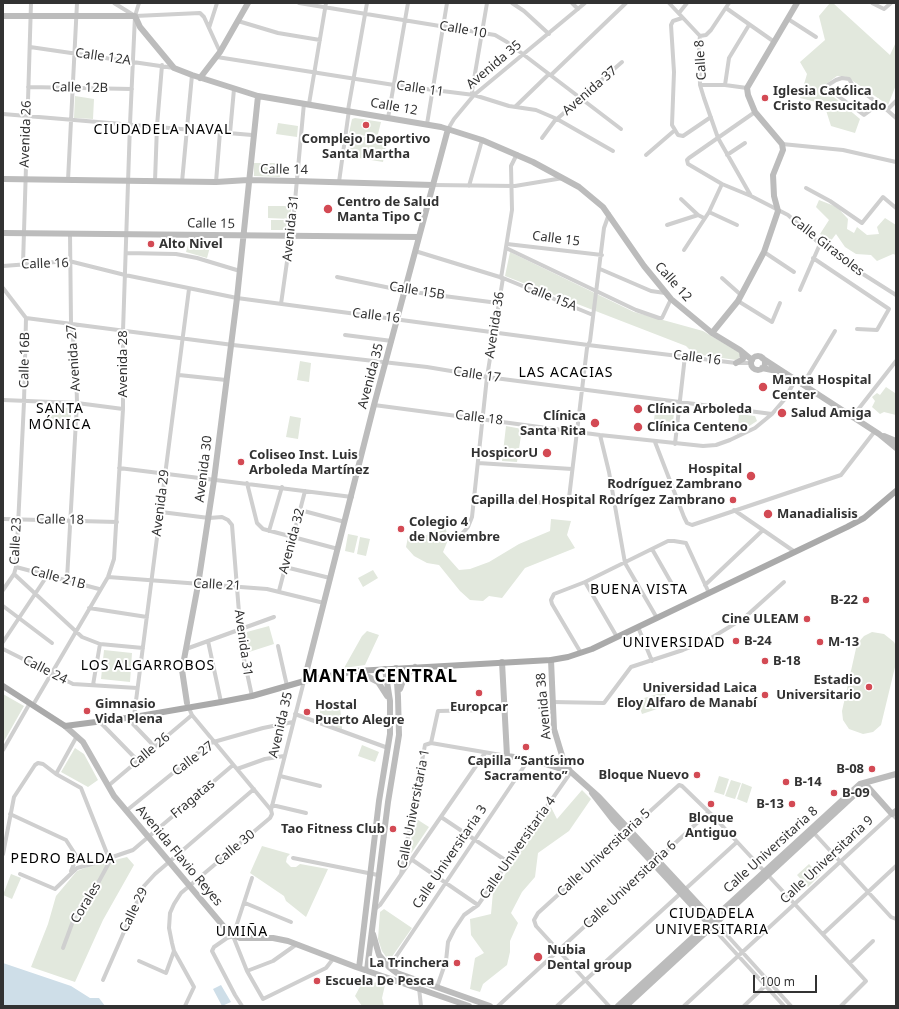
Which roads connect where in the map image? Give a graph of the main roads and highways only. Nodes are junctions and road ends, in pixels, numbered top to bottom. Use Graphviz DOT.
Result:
graph roads {
  1 [pos="896,491"];
  2 [pos="3,686"];
  1 -- 2 [label="main road, Avenida Flavio Reyes"];
}
